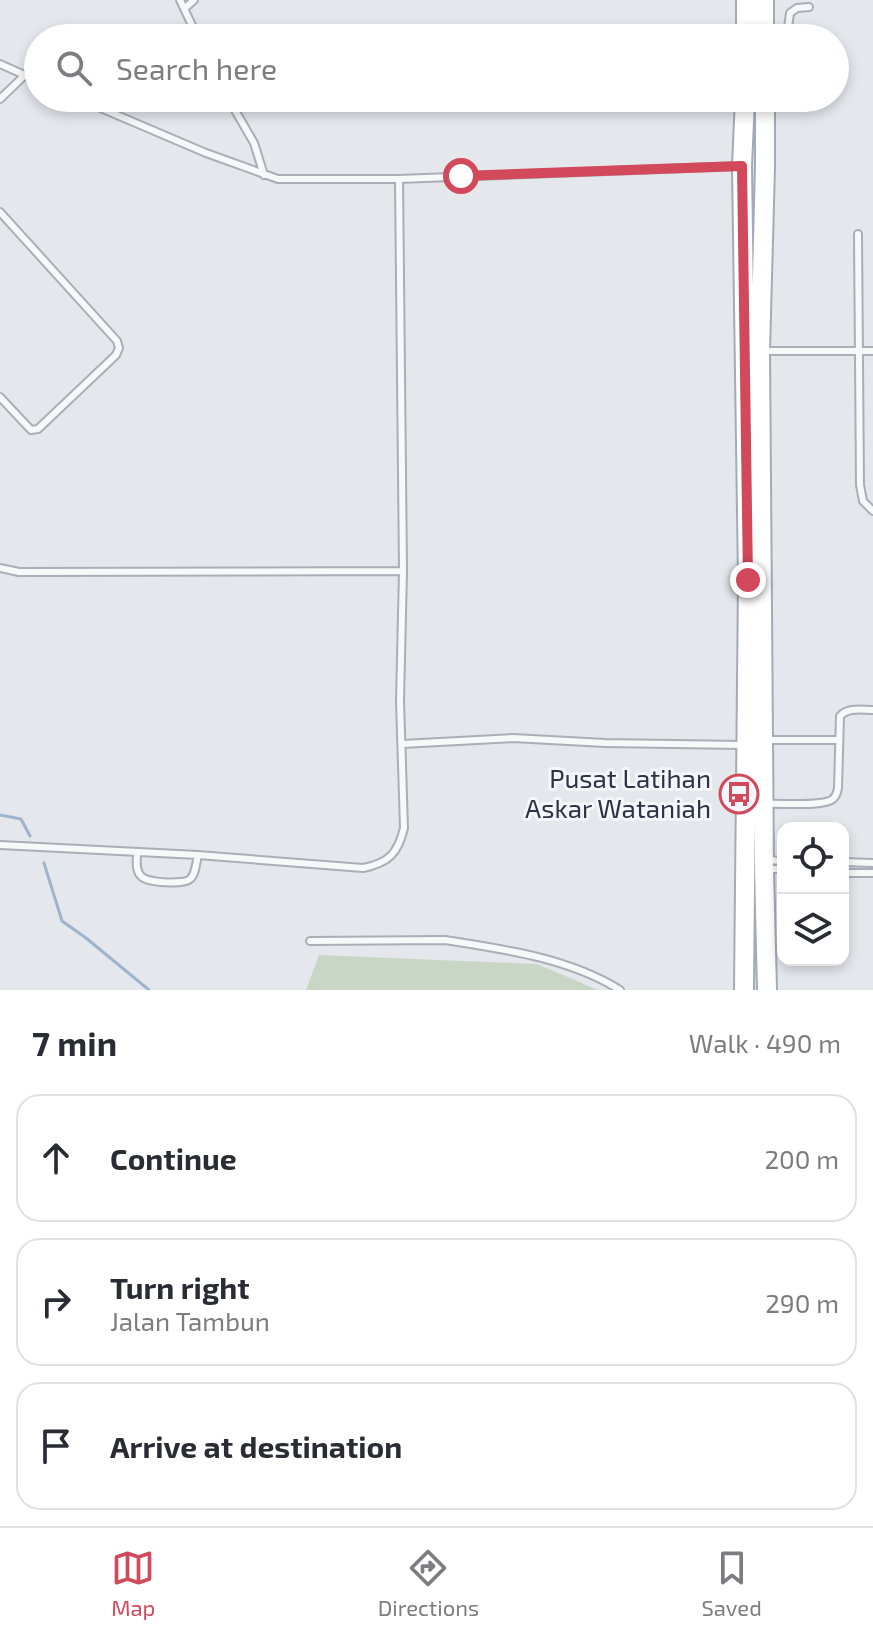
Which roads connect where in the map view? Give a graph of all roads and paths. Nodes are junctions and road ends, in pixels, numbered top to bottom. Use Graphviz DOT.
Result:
graph roads {
  1 [pos="180,0"];
  2 [pos="194,0"];
  3 [pos="746,0"];
  4 [pos="764,0"];
  5 [pos="809,7"];
  6 [pos="185,8"];
  7 [pos="192,24"];
  8 [pos="746,24"];
  9 [pos="764,24"];
  10 [pos="788,24"];
  11 [pos="0,64"];
  12 [pos="24,75"];
  13 [pos="24,76"];
  14 [pos="0,99"];
  15 [pos="110,112"];
  16 [pos="236,112"];
  17 [pos="744,112"];
  18 [pos="765,112"];
  19 [pos="742,166"];
  20 [pos="264,175"];
  21 [pos="399,179"];
  22 [pos="0,212"];
  23 [pos="858,234"];
  24 [pos="760,351"];
  25 [pos="859,351"];
  26 [pos="873,351"];
  27 [pos="0,397"];
  28 [pos="873,511"];
  29 [pos="0,568"];
  30 [pos="403,571"];
  31 [pos="873,710"];
  32 [pos="839,740"];
  33 [pos="754,742"];
  34 [pos="402,744"];
  35 [pos="745,794"];
  36 [pos="764,804"];
  37 [pos="0,845"];
  38 [pos="137,852"];
  39 [pos="198,855"];
  40 [pos="849,862"];
  41 [pos="768,863"];
  42 [pos="873,863"];
  43 [pos="849,873"];
  44 [pos="873,873"];
  45 [pos="310,941"];
  46 [pos="745,942"];
  47 [pos="620,990"];
  48 [pos="744,990"];
  49 [pos="767,990"];
  1 -- 6 [label="lane"];
  2 -- 6 [label="lane"];
  3 -- 8 [label="main road"];
  4 -- 9 [label="main road"];
  5 -- 10 [label="lane"];
  6 -- 7 [label="lane"];
  11 -- 12 [label="lane"];
  13 -- 14 [label="lane"];
  15 -- 20 [label="lane"];
  16 -- 20 [label="lane"];
  17 -- 19 [label="main road"];
  18 -- 24 [label="main road"];
  19 -- 21 [label="lane"];
  19 -- 33 [label="main road"];
  20 -- 21 [label="lane"];
  21 -- 30 [label="lane"];
  22 -- 27 [label="lane"];
  23 -- 25 [label="lane"];
  24 -- 25 [label="lane"];
  24 -- 33 [label="main road"];
  25 -- 26 [label="lane"];
  25 -- 28 [label="lane"];
  29 -- 30 [label="lane"];
  30 -- 34 [label="lane"];
  31 -- 32 [label="lane"];
  32 -- 33 [label="lane"];
  32 -- 36 [label="lane"];
  33 -- 34 [label="lane"];
  33 -- 35 [label="main road"];
  33 -- 36 [label="main road"];
  34 -- 39 [label="lane"];
  35 -- 41 [label="main road"];
  35 -- 46 [label="main road"];
  36 -- 41 [label="main road"];
  37 -- 38 [label="lane"];
  38 -- 39 [label="lane"];
  38 -- 39 [label="lane"];
  40 -- 42 [label="lane"];
  41 -- 46 [label="main road"];
  41 -- 49 [label="main road"];
  43 -- 44 [label="lane"];
  45 -- 47 [label="lane"];
  46 -- 48 [label="main road"];
}
